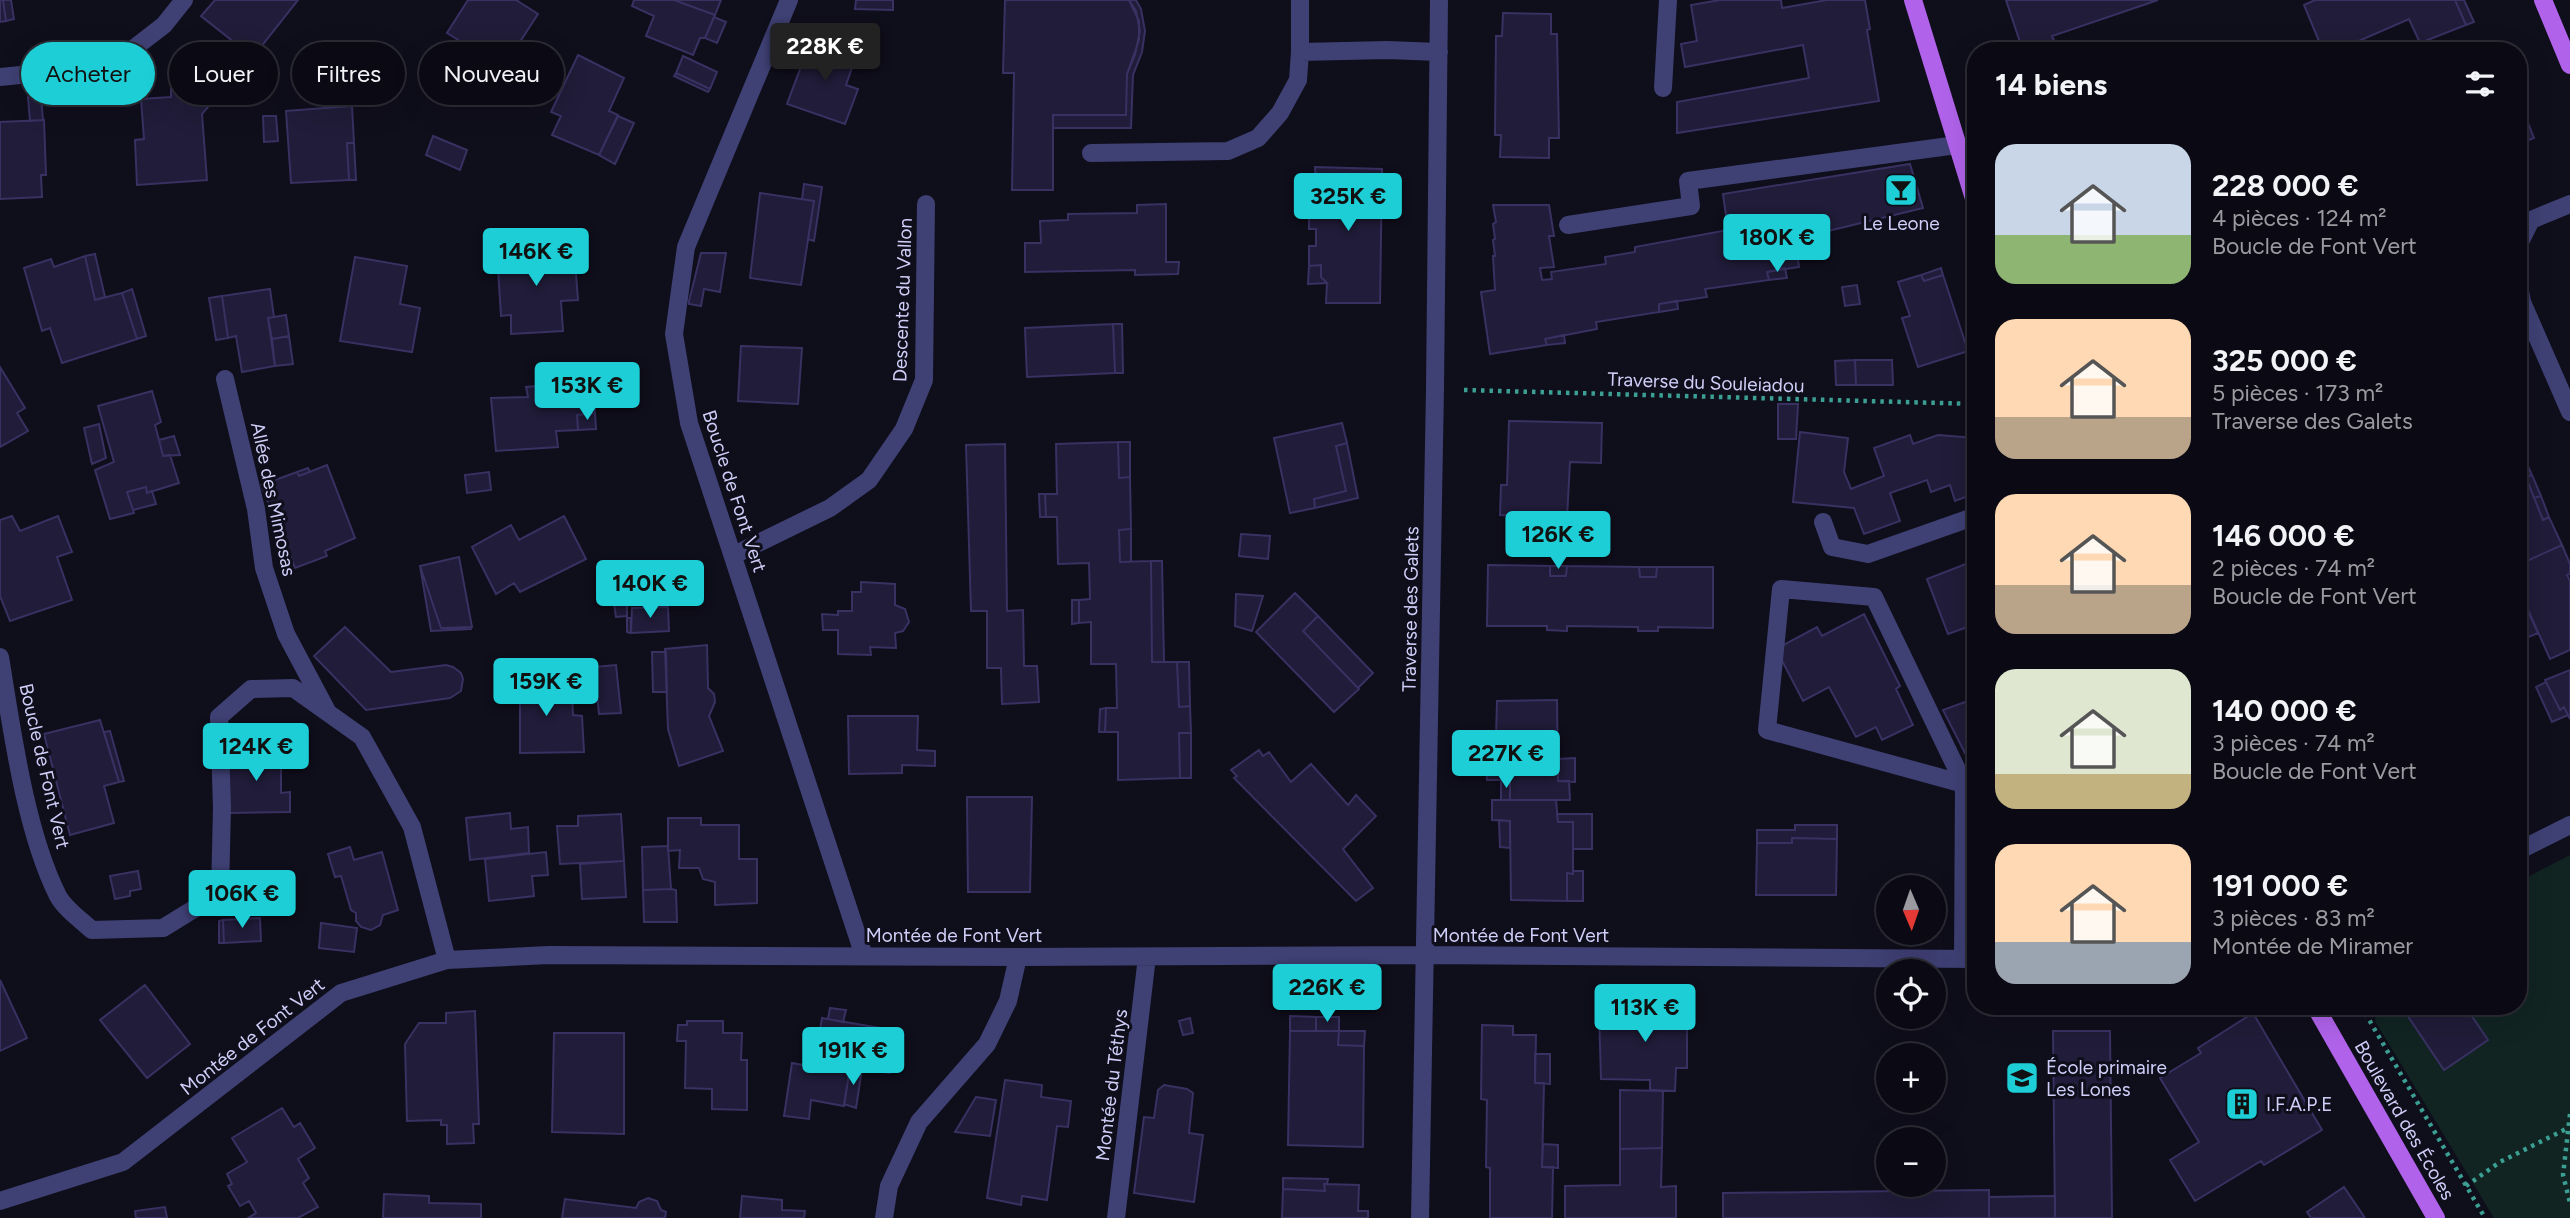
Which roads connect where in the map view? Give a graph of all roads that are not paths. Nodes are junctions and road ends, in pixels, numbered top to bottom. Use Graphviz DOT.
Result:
graph roads {
  1 [pos="184,0"];
  2 [pos="789,0"];
  3 [pos="1300,0"];
  4 [pos="1439,0"];
  5 [pos="1668,0"];
  6 [pos="1913,0"];
  7 [pos="2543,0"];
  8 [pos="1300,52"];
  9 [pos="1439,52"];
  10 [pos="2570,65"];
  11 [pos="0,77"];
  12 [pos="1663,88"];
  13 [pos="1958,145"];
  14 [pos="1091,153"];
  15 [pos="1967,175"];
  16 [pos="926,204"];
  17 [pos="2570,204"];
  18 [pos="2527,222"];
  19 [pos="1568,225"];
  20 [pos="2527,313"];
  21 [pos="225,379"];
  22 [pos="2570,412"];
  23 [pos="1967,519"];
  24 [pos="1823,522"];
  25 [pos="734,555"];
  26 [pos="0,657"];
  27 [pos="329,714"];
  28 [pos="1964,784"];
  29 [pos="2570,825"];
  30 [pos="2527,846"];
  31 [pos="1967,889"];
  32 [pos="864,956"];
  33 [pos="1424,956"];
  34 [pos="1018,957"];
  35 [pos="1147,957"];
  36 [pos="1967,959"];
  37 [pos="447,960"];
  38 [pos="2320,1015"];
  39 [pos="0,1201"];
  40 [pos="884,1218"];
  41 [pos="1116,1218"];
  42 [pos="1420,1218"];
  43 [pos="2436,1218"];
  1 -- 11 [label="street"];
  2 -- 25 [label="street, Boucle de Font Vert"];
  3 -- 8 [label="street"];
  4 -- 9 [label="street, Traverse des Galets"];
  5 -- 12 [label="street"];
  6 -- 13 [label="main road"];
  7 -- 10 [label="main road"];
  8 -- 9 [label="street"];
  8 -- 14 [label="street"];
  9 -- 33 [label="street, Traverse des Galets"];
  13 -- 15 [label="main road"];
  13 -- 19 [label="street"];
  16 -- 25 [label="street, Descente du Vallon"];
  17 -- 18 [label="street"];
  20 -- 22 [label="street"];
  21 -- 27 [label="street, Allée des Mimosas"];
  23 -- 24 [label="street"];
  25 -- 32 [label="street, Boucle de Font Vert"];
  26 -- 27 [label="street, Boucle de Font Vert"];
  27 -- 37 [label="street, Allée des Mimosas"];
  28 -- 28 [label="street"];
  28 -- 31 [label="street"];
  29 -- 30 [label="street"];
  32 -- 34 [label="street, Montée de Font Vert"];
  32 -- 37 [label="street, Montée de Font Vert"];
  33 -- 35 [label="street, Montée de Font Vert"];
  33 -- 36 [label="street, Montée de Font Vert"];
  33 -- 42 [label="street, Traverse des Galets"];
  34 -- 35 [label="street, Montée de Font Vert"];
  34 -- 40 [label="street"];
  35 -- 41 [label="street, Montée du Téthys"];
  37 -- 39 [label="street, Montée de Font Vert"];
  38 -- 43 [label="main road, Boulevard des Écoles"];
}
